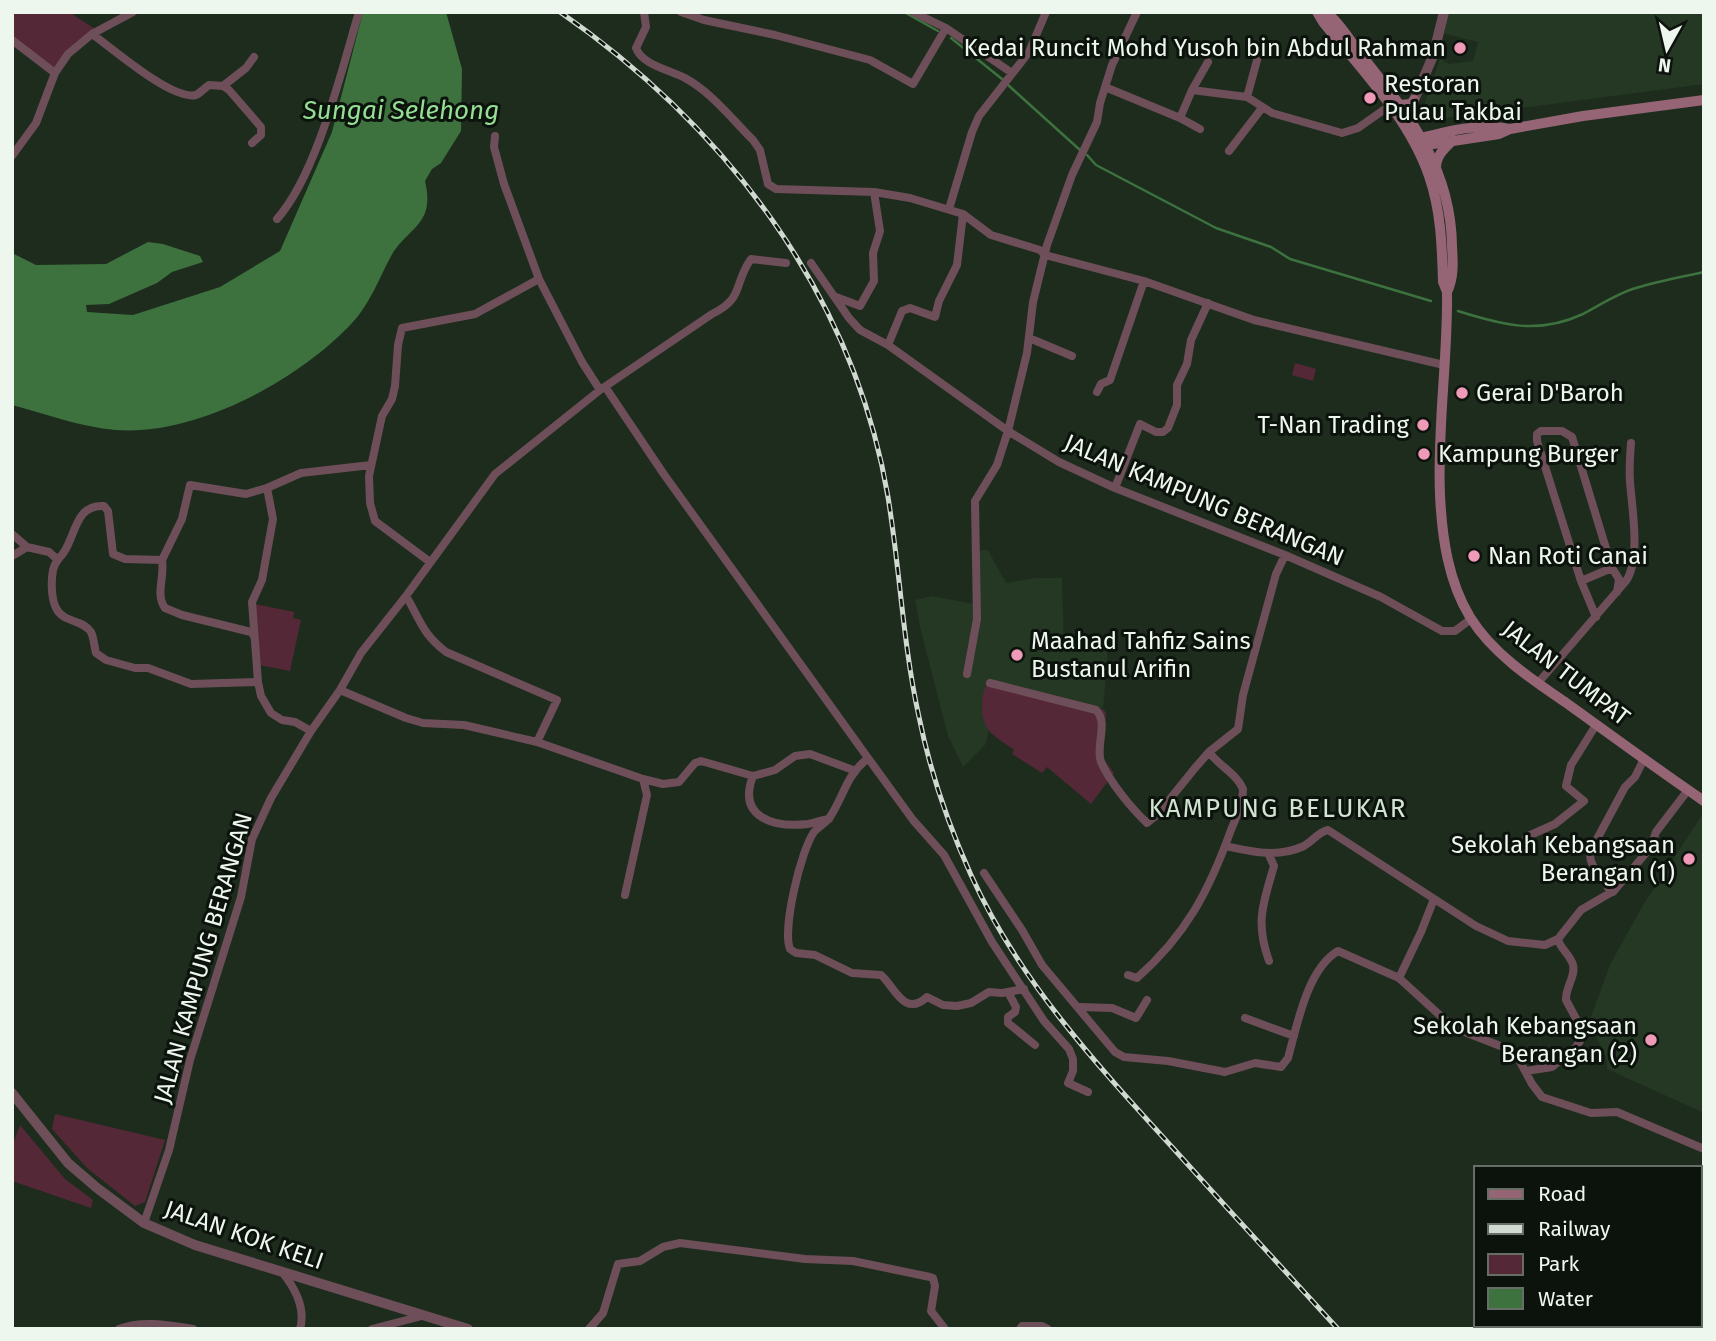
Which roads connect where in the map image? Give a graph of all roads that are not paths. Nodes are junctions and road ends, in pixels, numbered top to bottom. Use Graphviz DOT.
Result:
graph roads {
  1 [pos="133,12"];
  2 [pos="359,12"];
  3 [pos="644,12"];
  4 [pos="681,12"];
  5 [pos="913,12"];
  6 [pos="1046,12"];
  7 [pos="1136,12"];
  8 [pos="1317,12"];
  9 [pos="1325,12"];
  10 [pos="1444,12"];
  11 [pos="946,28"];
  12 [pos="92,34"];
  13 [pos="12,40"];
  14 [pos="1259,53"];
  15 [pos="254,57"];
  16 [pos="1208,62"];
  17 [pos="55,72"];
  18 [pos="1012,73"];
  19 [pos="1367,75"];
  20 [pos="1422,84"];
  21 [pos="223,86"];
  22 [pos="1105,86"];
  23 [pos="1192,90"];
  24 [pos="1247,97"];
  25 [pos="1414,100"];
  26 [pos="1704,100"];
  27 [pos="1400,105"];
  28 [pos="1262,108"];
  29 [pos="1385,109"];
  30 [pos="1180,118"];
  31 [pos="1408,123"];
  32 [pos="1200,129"];
  33 [pos="495,136"];
  34 [pos="1448,136"];
  35 [pos="1418,143"];
  36 [pos="252,144"];
  37 [pos="1229,151"];
  38 [pos="12,156"];
  39 [pos="1433,172"];
  40 [pos="874,192"];
  41 [pos="950,209"];
  42 [pos="963,214"];
  43 [pos="277,219"];
  44 [pos="1045,254"];
  45 [pos="811,262"];
  46 [pos="786,263"];
  47 [pos="539,279"];
  48 [pos="1144,281"];
  49 [pos="835,297"];
  50 [pos="1208,303"];
  51 [pos="1029,338"];
  52 [pos="888,345"];
  53 [pos="1072,356"];
  54 [pos="1444,365"];
  55 [pos="603,389"];
  56 [pos="1097,392"];
  57 [pos="1008,431"];
  58 [pos="1630,443"];
  59 [pos="371,465"];
  60 [pos="267,488"];
  61 [pos="1115,488"];
  62 [pos="12,534"];
  63 [pos="27,547"];
  64 [pos="1285,555"];
  65 [pos="12,556"];
  66 [pos="57,559"];
  67 [pos="162,560"];
  68 [pos="430,562"];
  69 [pos="1612,568"];
  70 [pos="1581,581"];
  71 [pos="1617,592"];
  72 [pos="406,596"];
  73 [pos="1596,617"];
  74 [pos="1471,619"];
  75 [pos="254,636"];
  76 [pos="967,674"];
  77 [pos="258,682"];
  78 [pos="990,683"];
  79 [pos="1538,683"];
  80 [pos="340,690"];
  81 [pos="1596,725"];
  82 [pos="311,731"];
  83 [pos="537,742"];
  84 [pos="1209,752"];
  85 [pos="868,758"];
  86 [pos="1644,759"];
  87 [pos="853,770"];
  88 [pos="752,776"];
  89 [pos="643,779"];
  90 [pos="1688,790"];
  91 [pos="1704,801"];
  92 [pos="829,819"];
  93 [pos="1526,837"];
  94 [pos="1226,846"];
  95 [pos="1269,855"];
  96 [pos="984,873"];
  97 [pos="1613,892"];
  98 [pos="625,895"];
  99 [pos="1434,899"];
  100 [pos="1558,939"];
  101 [pos="1269,961"];
  102 [pos="1128,975"];
  103 [pos="1399,978"];
  104 [pos="1024,989"];
  105 [pos="1008,992"];
  106 [pos="1147,1000"];
  107 [pos="1080,1007"];
  108 [pos="1245,1018"];
  109 [pos="1294,1036"];
  110 [pos="1035,1045"];
  111 [pos="1526,1071"];
  112 [pos="1088,1092"];
  113 [pos="12,1093"];
  114 [pos="1704,1150"];
  115 [pos="144,1223"];
  116 [pos="282,1272"];
  117 [pos="425,1315"];
  118 [pos="466,1328"];
  119 [pos="119,1329"];
  120 [pos="192,1329"];
  121 [pos="300,1329"];
  122 [pos="372,1329"];
  123 [pos="589,1329"];
  124 [pos="945,1329"];
  125 [pos="1020,1329"];
  126 [pos="1048,1329"];
  1 -- 12 [label="street"];
  2 -- 43 [label="street"];
  3 -- 40 [label="street"];
  4 -- 11 [label="street"];
  5 -- 11 [label="street"];
  6 -- 18 [label="street"];
  7 -- 22 [label="street"];
  8 -- 19 [label="main road, JALAN TUMPAT"];
  9 -- 27 [label="main road, JALAN TUMPAT"];
  10 -- 20 [label="street"];
  11 -- 18 [label="street"];
  12 -- 17 [label="street"];
  12 -- 21 [label="street"];
  13 -- 17 [label="street"];
  14 -- 24 [label="street"];
  15 -- 21 [label="street"];
  16 -- 23 [label="street"];
  17 -- 38 [label="street"];
  18 -- 41 [label="street"];
  19 -- 29 [label="main road"];
  19 -- 31 [label="main road, JALAN TUMPAT"];
  20 -- 25 [label="street"];
  20 -- 31 [label="street"];
  21 -- 36 [label="street"];
  22 -- 30 [label="street"];
  22 -- 44 [label="street"];
  23 -- 24 [label="street"];
  23 -- 30 [label="street"];
  24 -- 28 [label="street"];
  25 -- 27 [label="main road"];
  25 -- 31 [label="street"];
  26 -- 34 [label="main road"];
  27 -- 31 [label="main road, JALAN TUMPAT"];
  28 -- 29 [label="street"];
  28 -- 37 [label="street"];
  29 -- 39 [label="main road"];
  30 -- 32 [label="street"];
  31 -- 34 [label="main road"];
  31 -- 35 [label="main road, JALAN TUMPAT"];
  33 -- 47 [label="street"];
  34 -- 35 [label="main road"];
  34 -- 39 [label="main road"];
  35 -- 39 [label="main road, JALAN TUMPAT"];
  39 -- 54 [label="main road, JALAN TUMPAT"];
  40 -- 41 [label="street"];
  40 -- 49 [label="street"];
  41 -- 42 [label="street"];
  42 -- 44 [label="street"];
  42 -- 52 [label="street"];
  44 -- 48 [label="street"];
  44 -- 51 [label="street"];
  45 -- 49 [label="street, JALAN KAMPUNG BERANGAN"];
  46 -- 55 [label="street, JALAN KAMPUNG BERANGAN"];
  47 -- 55 [label="street"];
  47 -- 59 [label="street"];
  48 -- 50 [label="street"];
  48 -- 56 [label="street"];
  49 -- 52 [label="street, JALAN KAMPUNG BERANGAN"];
  50 -- 54 [label="street"];
  50 -- 61 [label="street"];
  51 -- 53 [label="street"];
  51 -- 57 [label="street"];
  52 -- 57 [label="street, JALAN KAMPUNG BERANGAN"];
  54 -- 74 [label="main road, JALAN TUMPAT"];
  55 -- 68 [label="street, JALAN KAMPUNG BERANGAN"];
  55 -- 85 [label="street"];
  57 -- 61 [label="street, JALAN KAMPUNG BERANGAN"];
  57 -- 76 [label="street"];
  58 -- 71 [label="street"];
  59 -- 60 [label="street"];
  59 -- 68 [label="street"];
  60 -- 67 [label="street"];
  60 -- 75 [label="street"];
  61 -- 64 [label="street, JALAN KAMPUNG BERANGAN"];
  62 -- 63 [label="street"];
  63 -- 65 [label="street"];
  63 -- 66 [label="street"];
  64 -- 74 [label="street, JALAN KAMPUNG BERANGAN"];
  64 -- 84 [label="street"];
  66 -- 67 [label="street"];
  66 -- 77 [label="street"];
  67 -- 75 [label="street"];
  68 -- 72 [label="street, JALAN KAMPUNG BERANGAN"];
  69 -- 70 [label="street"];
  69 -- 70 [label="street"];
  69 -- 71 [label="street"];
  70 -- 73 [label="street"];
  71 -- 73 [label="street"];
  72 -- 80 [label="street, JALAN KAMPUNG BERANGAN"];
  72 -- 83 [label="street"];
  73 -- 79 [label="street"];
  74 -- 79 [label="main road, JALAN TUMPAT"];
  75 -- 77 [label="street"];
  77 -- 82 [label="street"];
  78 -- 84 [label="street"];
  79 -- 81 [label="main road, JALAN TUMPAT"];
  80 -- 82 [label="street, JALAN KAMPUNG BERANGAN"];
  80 -- 83 [label="street"];
  81 -- 86 [label="main road, JALAN TUMPAT"];
  81 -- 93 [label="street"];
  82 -- 115 [label="street, JALAN KAMPUNG BERANGAN"];
  83 -- 89 [label="street"];
  84 -- 94 [label="street"];
  85 -- 87 [label="street"];
  85 -- 104 [label="street"];
  86 -- 90 [label="main road, JALAN TUMPAT"];
  86 -- 100 [label="street"];
  87 -- 88 [label="street"];
  87 -- 92 [label="street"];
  88 -- 89 [label="street"];
  88 -- 92 [label="street"];
  89 -- 98 [label="street"];
  90 -- 91 [label="main road, JALAN TUMPAT"];
  90 -- 97 [label="street"];
  92 -- 105 [label="street"];
  94 -- 95 [label="street"];
  94 -- 102 [label="street"];
  95 -- 99 [label="street"];
  95 -- 101 [label="street"];
  96 -- 107 [label="street"];
  99 -- 100 [label="street"];
  99 -- 103 [label="street"];
  100 -- 111 [label="street"];
  103 -- 109 [label="street"];
  103 -- 111 [label="street"];
  104 -- 105 [label="street"];
  104 -- 112 [label="street"];
  105 -- 110 [label="street"];
  106 -- 107 [label="street"];
  107 -- 109 [label="street"];
  108 -- 109 [label="street"];
  111 -- 114 [label="street"];
  113 -- 115 [label="street, JALAN KOK KELI"];
  115 -- 116 [label="street, JALAN KOK KELI"];
  116 -- 117 [label="street, JALAN KOK KELI"];
  116 -- 121 [label="street"];
  117 -- 118 [label="street, JALAN KOK KELI"];
  117 -- 122 [label="street"];
  119 -- 120 [label="street"];
  123 -- 124 [label="street"];
  125 -- 126 [label="street"];
}
